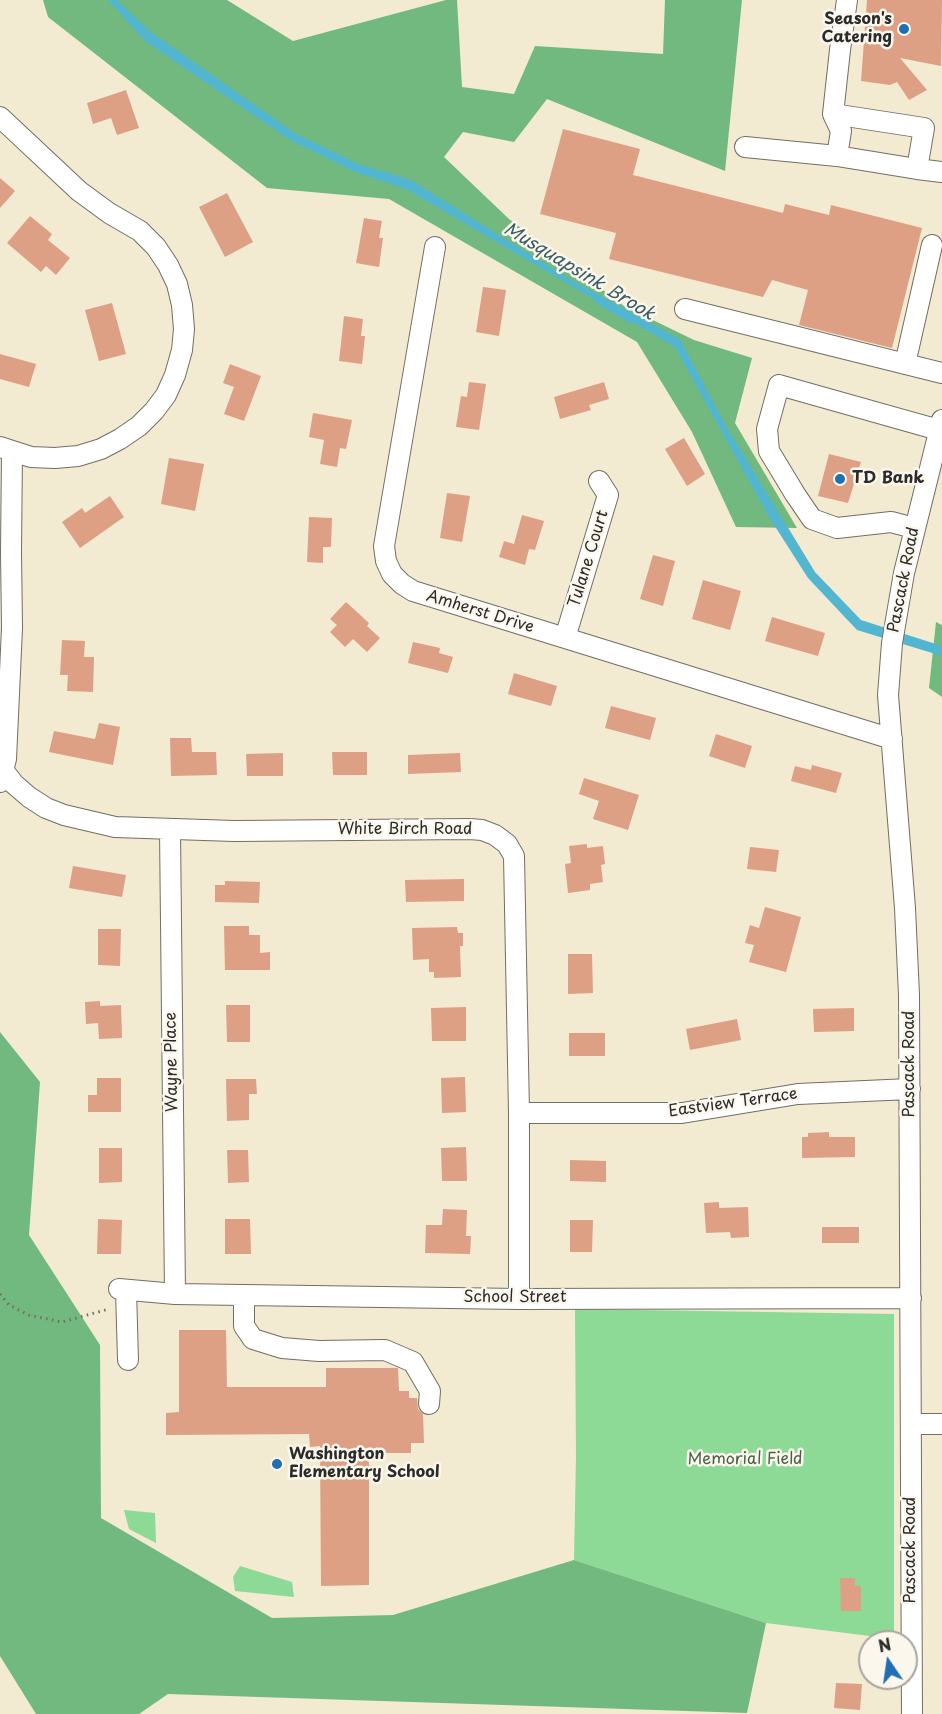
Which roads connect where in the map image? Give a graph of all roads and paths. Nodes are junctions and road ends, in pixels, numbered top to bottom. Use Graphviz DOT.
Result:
graph roads {
  1 [pos="847,0"];
  2 [pos="833,114"];
  3 [pos="0,117"];
  4 [pos="933,130"];
  5 [pos="745,147"];
  6 [pos="837,156"];
  7 [pos="917,169"];
  8 [pos="942,172"];
  9 [pos="932,245"];
  10 [pos="435,247"];
  11 [pos="685,309"];
  12 [pos="905,364"];
  13 [pos="942,374"];
  14 [pos="941,427"];
  15 [pos="6,449"];
  16 [pos="599,481"];
  17 [pos="914,528"];
  18 [pos="565,639"];
  19 [pos="892,739"];
  20 [pos="2,776"];
  21 [pos="170,830"];
  22 [pos="910,1089"];
  23 [pos="519,1113"];
  24 [pos="0,1294"];
  25 [pos="175,1294"];
  26 [pos="124,1295"];
  27 [pos="244,1295"];
  28 [pos="910,1298"];
  29 [pos="519,1299"];
  30 [pos="128,1360"];
  31 [pos="429,1404"];
  32 [pos="911,1424"];
  33 [pos="942,1424"];
  34 [pos="912,1714"];
  1 -- 2 [label="street"];
  2 -- 4 [label="street"];
  2 -- 6 [label="street"];
  3 -- 15 [label="street"];
  4 -- 7 [label="street"];
  5 -- 6 [label="street"];
  6 -- 7 [label="street"];
  7 -- 8 [label="street"];
  9 -- 12 [label="street"];
  10 -- 18 [label="street, Amherst Drive"];
  11 -- 12 [label="street"];
  12 -- 13 [label="street"];
  14 -- 17 [label="street, Pascack Road"];
  14 -- 17 [label="street"];
  15 -- 20 [label="street"];
  16 -- 18 [label="street, Tulane Court"];
  17 -- 19 [label="street, Pascack Road"];
  18 -- 19 [label="street, Amherst Drive"];
  19 -- 22 [label="street, Pascack Road"];
  20 -- 21 [label="street, White Birch Road"];
  21 -- 23 [label="street, White Birch Road"];
  21 -- 25 [label="street, Wayne Place"];
  22 -- 23 [label="street, Eastview Terrace"];
  22 -- 28 [label="street, Pascack Road"];
  23 -- 29 [label="street, White Birch Road"];
  24 -- 26 [label="path"];
  25 -- 26 [label="street, School Street"];
  25 -- 27 [label="street, School Street"];
  26 -- 30 [label="street"];
  27 -- 29 [label="street, School Street"];
  27 -- 31 [label="street"];
  28 -- 29 [label="street, School Street"];
  28 -- 32 [label="street, Pascack Road"];
  32 -- 33 [label="street"];
  32 -- 34 [label="street, Pascack Road"];
}
